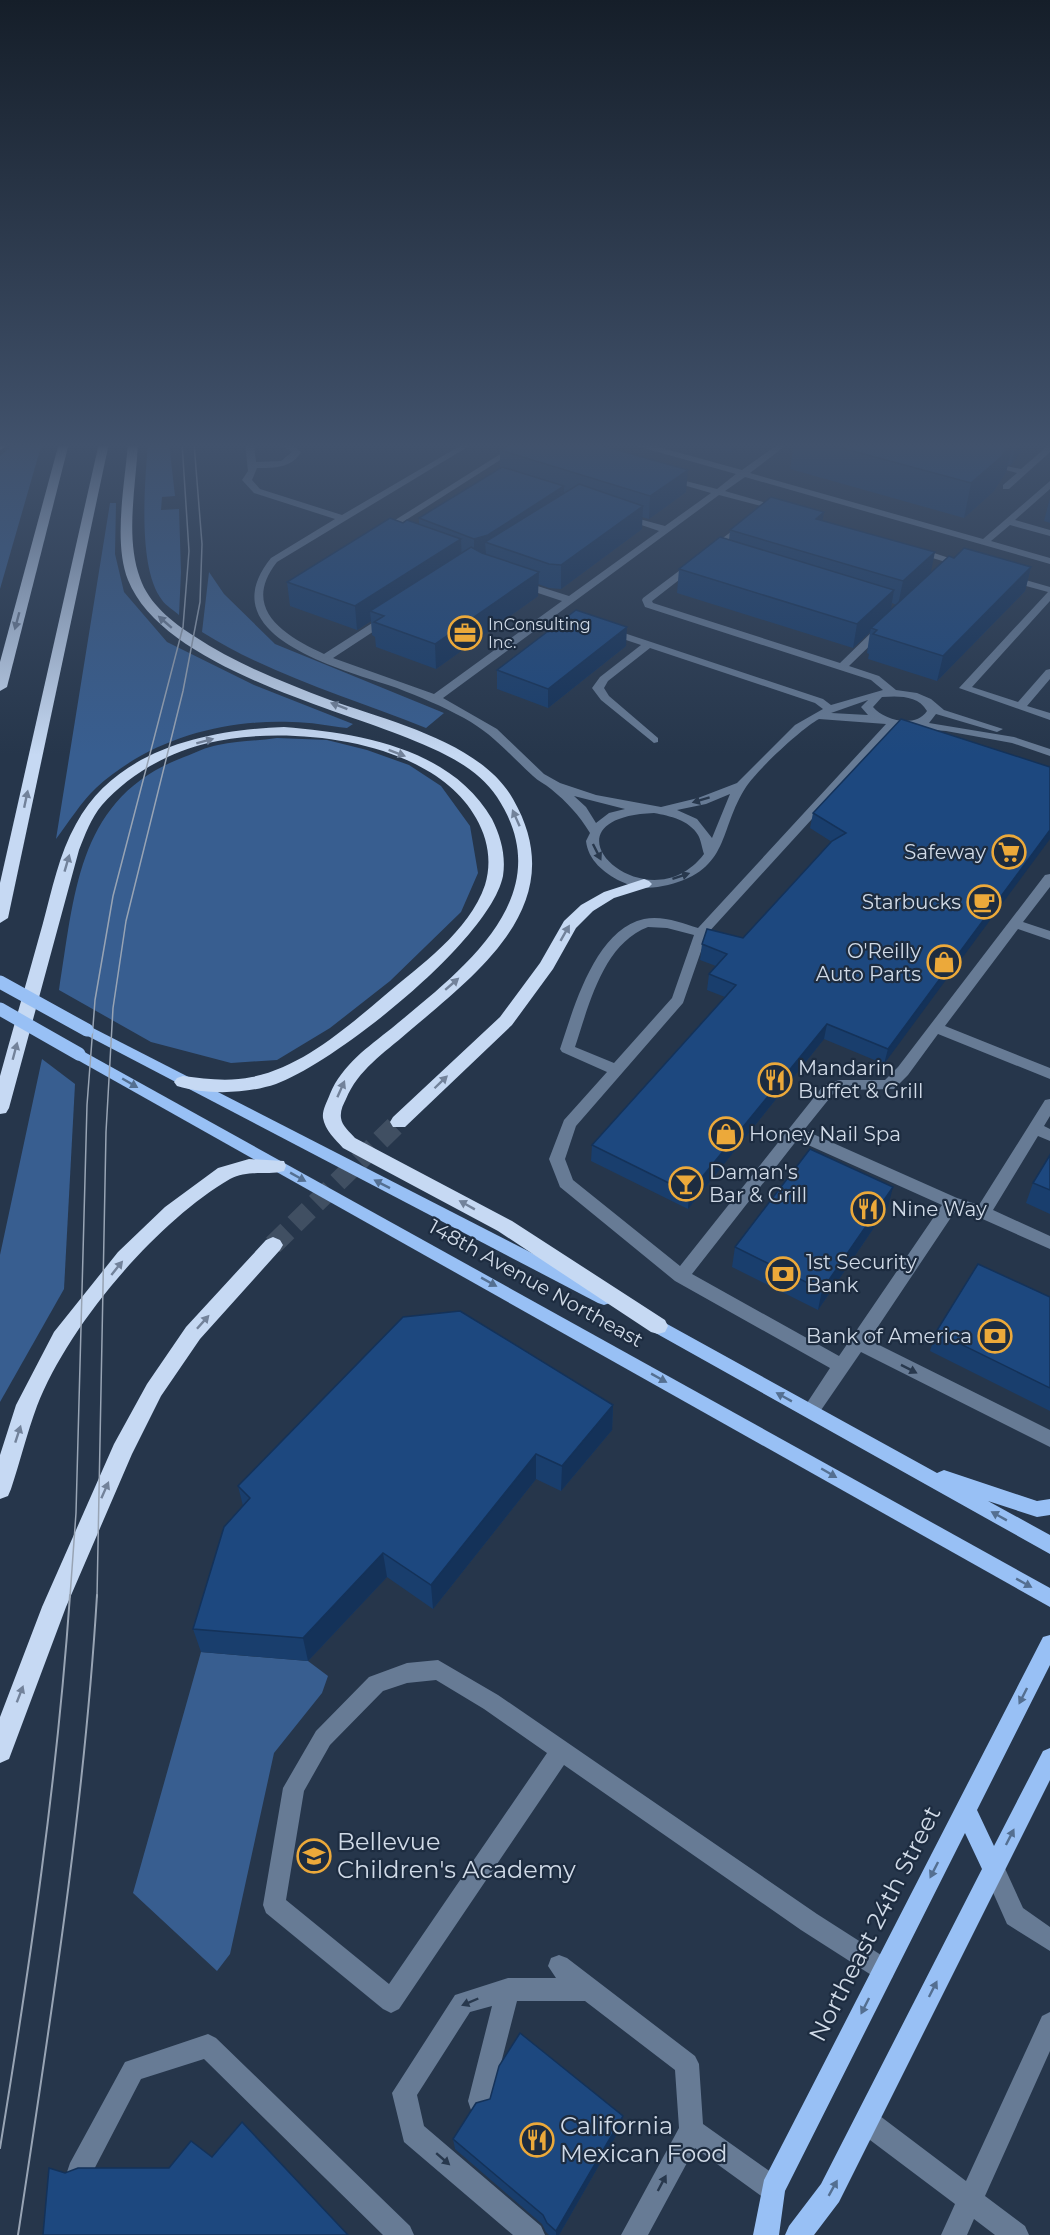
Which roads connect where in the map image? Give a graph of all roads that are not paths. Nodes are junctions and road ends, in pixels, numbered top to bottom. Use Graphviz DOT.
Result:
graph roads {
  1 [pos="36,547"];
  2 [pos="81,547"];
  3 [pos="130,547"];
  4 [pos="294,547"];
  5 [pos="640,547"];
  6 [pos="715,547"];
  7 [pos="1004,547"];
  8 [pos="910,549"];
  9 [pos="708,553"];
  10 [pos="719,556"];
  11 [pos="1050,561"];
  12 [pos="975,568"];
  13 [pos="997,574"];
  14 [pos="508,580"];
  15 [pos="1050,590"];
  16 [pos="1050,595"];
  17 [pos="569,600"];
  18 [pos="393,613"];
  19 [pos="892,619"];
  20 [pos="595,627"];
  21 [pos="649,644"];
  22 [pos="327,657"];
  23 [pos="842,667"];
  24 [pos="1050,672"];
  25 [pos="0,687"];
  26 [pos="893,693"];
  27 [pos="877,696"];
  28 [pos="435,699"];
  29 [pos="932,706"];
  30 [pos="1020,707"];
  31 [pos="830,708"];
  32 [pos="818,716"];
  33 [pos="1050,717"];
  34 [pos="886,721"];
  35 [pos="912,725"];
  36 [pos="654,740"];
  37 [pos="1014,740"];
  38 [pos="1050,753"];
  39 [pos="553,784"];
  40 [pos="740,786"];
  41 [pos="646,809"];
  42 [pos="661,810"];
  43 [pos="595,832"];
  44 [pos="710,853"];
  45 [pos="1050,878"];
  46 [pos="644,885"];
  47 [pos="0,918"];
  48 [pos="1016,924"];
  49 [pos="701,933"];
  50 [pos="1050,936"];
  51 [pos="0,982"];
  52 [pos="0,1009"];
  53 [pos="936,1028"];
  54 [pos="616,1070"];
  55 [pos="1050,1074"];
  56 [pos="183,1083"];
  57 [pos="1050,1104"];
  58 [pos="0,1108"];
  59 [pos="399,1122"];
  60 [pos="1035,1128"];
  61 [pos="794,1132"];
  62 [pos="1050,1135"];
  63 [pos="277,1166"];
  64 [pos="952,1203"];
  65 [pos="983,1212"];
  66 [pos="1050,1243"];
  67 [pos="273,1245"];
  68 [pos="681,1276"];
  69 [pos="658,1326"];
  70 [pos="857,1342"];
  71 [pos="841,1366"];
  72 [pos="811,1411"];
  73 [pos="1050,1439"];
  74 [pos="909,1466"];
  75 [pos="0,1489"];
  76 [pos="1050,1507"];
  77 [pos="1050,1545"];
  78 [pos="1050,1598"];
  79 [pos="1050,1644"];
  80 [pos="0,1750"];
  81 [pos="561,1750"];
  82 [pos="1050,1758"];
  83 [pos="965,1809"];
  84 [pos="994,1870"];
  85 [pos="1050,1940"];
  86 [pos="559,1966"];
  87 [pos="884,1970"];
  88 [pos="590,1989"];
  89 [pos="508,1990"];
  90 [pos="1050,2024"];
  91 [pos="480,2101"];
  92 [pos="867,2122"];
  93 [pos="691,2130"];
  94 [pos="79,2172"];
  95 [pos="772,2189"];
  96 [pos="969,2200"];
  97 [pos="401,2235"];
  98 [pos="532,2235"];
  99 [pos="634,2235"];
  100 [pos="766,2235"];
  101 [pos="798,2235"];
  102 [pos="954,2235"];
  103 [pos="1016,2235"];
  1 -- 25 [label="highway, one-way"];
  47 -- 2 [label="highway, one-way"];
  69 -- 3 [label="highway, one-way"];
  4 -- 22 [label="street"];
  5 -- 17 [label="street"];
  6 -- 9 [label="street"];
  7 -- 11 [label="street"];
  8 -- 12 [label="street"];
  9 -- 10 [label="street"];
  9 -- 23 [label="street"];
  13 -- 15 [label="street"];
  14 -- 17 [label="street"];
  16 -- 30 [label="street"];
  17 -- 28 [label="street"];
  18 -- 22 [label="street"];
  19 -- 23 [label="street"];
  20 -- 21 [label="street"];
  21 -- 31 [label="street"];
  21 -- 36 [label="street"];
  22 -- 28 [label="street"];
  23 -- 26 [label="street"];
  24 -- 30 [label="street"];
  26 -- 27 [label="street"];
  26 -- 29 [label="street"];
  27 -- 31 [label="street"];
  27 -- 34 [label="street"];
  28 -- 39 [label="street"];
  29 -- 35 [label="street"];
  29 -- 37 [label="street"];
  30 -- 33 [label="street"];
  31 -- 32 [label="street"];
  32 -- 34 [label="street"];
  32 -- 40 [label="street"];
  34 -- 35 [label="street"];
  34 -- 49 [label="street"];
  35 -- 37 [label="street"];
  37 -- 38 [label="street"];
  39 -- 41 [label="street"];
  39 -- 43 [label="street"];
  40 -- 42 [label="street, one-way"];
  40 -- 44 [label="street"];
  41 -- 42 [label="street"];
  41 -- 43 [label="street"];
  42 -- 44 [label="street"];
  43 -- 46 [label="street, one-way"];
  46 -- 44 [label="street, one-way"];
  45 -- 48 [label="street"];
  59 -- 46 [label="highway, one-way"];
  48 -- 50 [label="street"];
  48 -- 53 [label="street"];
  49 -- 54 [label="street"];
  49 -- 54 [label="street"];
  51 -- 56 [label="main road, 148th Avenue Northeast, bridge"];
  52 -- 63 [label="main road, 148th Avenue Northeast, one-way, bridge"];
  53 -- 55 [label="street"];
  53 -- 61 [label="street"];
  54 -- 68 [label="street"];
  58 -- 56 [label="highway, one-way"];
  69 -- 56 [label="main road, 148th Avenue Northeast, one-way"];
  57 -- 60 [label="street"];
  60 -- 62 [label="street"];
  60 -- 65 [label="street"];
  61 -- 64 [label="street"];
  61 -- 68 [label="street"];
  75 -- 63 [label="highway, one-way"];
  63 -- 78 [label="main road, 148th Avenue Northeast, one-way"];
  64 -- 65 [label="street"];
  64 -- 70 [label="street"];
  65 -- 66 [label="street"];
  80 -- 67 [label="highway, one-way"];
  68 -- 71 [label="street"];
  72 -- 69 [label="main road, 148th Avenue Northeast, one-way"];
  70 -- 71 [label="street"];
  70 -- 73 [label="street, one-way"];
  71 -- 72 [label="street"];
  72 -- 74 [label="main road, 148th Avenue Northeast"];
  74 -- 76 [label="main road"];
  77 -- 74 [label="main road, 148th Avenue Northeast, one-way"];
  79 -- 83 [label="main road, Northeast 24th Street, one-way"];
  81 -- 81 [label="street"];
  81 -- 87 [label="street"];
  84 -- 82 [label="main road, one-way"];
  83 -- 84 [label="main road"];
  83 -- 87 [label="main road, Northeast 24th Street, one-way"];
  84 -- 85 [label="street"];
  92 -- 84 [label="main road, one-way"];
  86 -- 88 [label="street"];
  87 -- 95 [label="main road, Northeast 24th Street, one-way"];
  88 -- 89 [label="street"];
  88 -- 93 [label="street"];
  89 -- 91 [label="street"];
  89 -- 98 [label="street, one-way"];
  90 -- 96 [label="street"];
  92 -- 96 [label="street"];
  101 -- 92 [label="main road, one-way"];
  93 -- 95 [label="street"];
  99 -- 93 [label="street, one-way"];
  94 -- 97 [label="street"];
  95 -- 100 [label="main road, Northeast 24th Street"];
  96 -- 102 [label="street"];
  96 -- 103 [label="street"];
}
